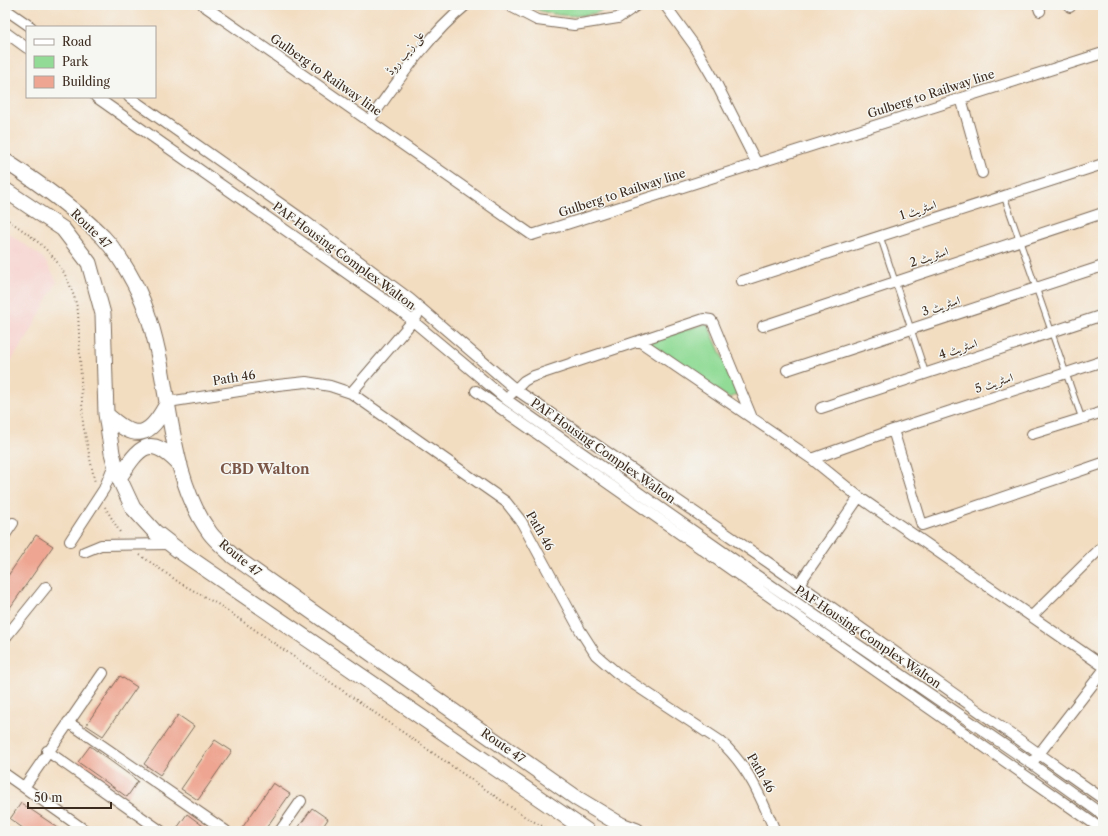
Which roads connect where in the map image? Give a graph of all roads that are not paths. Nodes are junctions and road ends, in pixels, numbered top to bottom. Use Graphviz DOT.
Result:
graph roads {
  1 [pos="203,5"];
  2 [pos="466,5"];
  3 [pos="508,5"];
  4 [pos="638,5"];
  5 [pos="665,5"];
  6 [pos="5,9"];
  7 [pos="30,26"];
  8 [pos="5,32"];
  9 [pos="26,47"];
  10 [pos="1103,54"];
  11 [pos="97,98"];
  12 [pos="131,98"];
  13 [pos="961,98"];
  14 [pos="368,121"];
  15 [pos="5,161"];
  16 [pos="757,164"];
  17 [pos="1103,164"];
  18 [pos="982,173"];
  19 [pos="5,190"];
  20 [pos="1004,196"];
  21 [pos="1103,213"];
  22 [pos="880,236"];
  23 [pos="1020,241"];
  24 [pos="1103,266"];
  25 [pos="742,281"];
  26 [pos="895,282"];
  27 [pos="1036,288"];
  28 [pos="423,310"];
  29 [pos="1103,315"];
  30 [pos="412,321"];
  31 [pos="763,326"];
  32 [pos="911,329"];
  33 [pos="1052,332"];
  34 [pos="639,341"];
  35 [pos="1103,361"];
  36 [pos="787,370"];
  37 [pos="926,374"];
  38 [pos="1066,374"];
  39 [pos="515,390"];
  40 [pos="476,391"];
  41 [pos="351,393"];
  42 [pos="507,400"];
  43 [pos="168,402"];
  44 [pos="501,408"];
  45 [pos="821,408"];
  46 [pos="1103,412"];
  47 [pos="106,414"];
  48 [pos="752,418"];
  49 [pos="1082,419"];
  50 [pos="894,430"];
  51 [pos="1032,434"];
  52 [pos="812,459"];
  53 [pos="114,462"];
  54 [pos="1103,464"];
  55 [pos="180,465"];
  56 [pos="119,478"];
  57 [pos="859,497"];
  58 [pos="13,523"];
  59 [pos="922,525"];
  60 [pos="914,534"];
  61 [pos="5,535"];
  62 [pos="70,541"];
  63 [pos="170,544"];
  64 [pos="1103,546"];
  65 [pos="84,552"];
  66 [pos="799,584"];
  67 [pos="46,587"];
  68 [pos="1032,616"];
  69 [pos="5,638"];
  70 [pos="1103,666"];
  71 [pos="1103,671"];
  72 [pos="103,673"];
  73 [pos="68,722"];
  74 [pos="47,751"];
  75 [pos="1039,754"];
  76 [pos="1032,764"];
  77 [pos="1043,772"];
  78 [pos="5,774"];
  79 [pos="1035,782"];
  80 [pos="25,786"];
  81 [pos="1103,799"];
  82 [pos="301,801"];
  83 [pos="1103,815"];
  84 [pos="1103,830"];
  85 [pos="86,831"];
  86 [pos="161,831"];
  87 [pos="226,831"];
  88 [pos="280,831"];
  89 [pos="587,831"];
  90 [pos="637,831"];
  91 [pos="774,831"];
  1 -- 14 [label="street, Gulberg to Railway line"];
  2 -- 14 [label="street, علی زیب روڈ"];
  3 -- 4 [label="street"];
  5 -- 16 [label="street"];
  6 -- 7 [label="street"];
  8 -- 9 [label="street"];
  10 -- 13 [label="street, Gulberg to Railway line"];
  11 -- 30 [label="street, PAF Housing Complex Walton"];
  12 -- 28 [label="street, PAF Housing Complex Walton"];
  13 -- 16 [label="street, Gulberg to Railway line"];
  13 -- 18 [label="street"];
  14 -- 16 [label="street, Gulberg to Railway line"];
  15 -- 43 [label="street, Route 47"];
  17 -- 20 [label="street, اسٹریٹ 1"];
  19 -- 47 [label="street, Route 47"];
  20 -- 22 [label="street, اسٹریٹ 1"];
  20 -- 23 [label="lane"];
  21 -- 23 [label="street, اسٹریٹ 2"];
  22 -- 25 [label="street, اسٹریٹ 1"];
  22 -- 26 [label="lane"];
  23 -- 26 [label="street, اسٹریٹ 2"];
  23 -- 27 [label="lane"];
  24 -- 27 [label="street, اسٹریٹ 3"];
  26 -- 31 [label="street, اسٹریٹ 2"];
  26 -- 32 [label="lane"];
  27 -- 32 [label="street, اسٹریٹ 3"];
  27 -- 33 [label="lane"];
  28 -- 30 [label="street"];
  28 -- 39 [label="street, PAF Housing Complex Walton"];
  29 -- 33 [label="street, اسٹریٹ 4"];
  30 -- 41 [label="street"];
  30 -- 42 [label="street, PAF Housing Complex Walton"];
  32 -- 36 [label="street, اسٹریٹ 3"];
  32 -- 37 [label="lane"];
  33 -- 37 [label="street, اسٹریٹ 4"];
  33 -- 38 [label="lane"];
  34 -- 39 [label="street"];
  34 -- 48 [label="street"];
  34 -- 48 [label="street"];
  35 -- 38 [label="street, اسٹریٹ 5"];
  37 -- 45 [label="street, اسٹریٹ 4"];
  38 -- 49 [label="lane"];
  38 -- 50 [label="street, اسٹریٹ 5"];
  39 -- 42 [label="street"];
  39 -- 66 [label="street, PAF Housing Complex Walton"];
  40 -- 44 [label="street"];
  41 -- 43 [label="street, Path 46"];
  41 -- 91 [label="street, Path 46"];
  42 -- 44 [label="street"];
  42 -- 76 [label="street, PAF Housing Complex Walton"];
  43 -- 47 [label="street"];
  43 -- 55 [label="street, Route 47"];
  44 -- 79 [label="street"];
  46 -- 49 [label="street"];
  47 -- 53 [label="street, Route 47"];
  48 -- 52 [label="street"];
  49 -- 51 [label="street"];
  50 -- 52 [label="street, اسٹریٹ 5"];
  50 -- 59 [label="street"];
  52 -- 57 [label="street"];
  53 -- 56 [label="street, Route 47"];
  53 -- 62 [label="street"];
  54 -- 59 [label="street"];
  55 -- 56 [label="street"];
  55 -- 90 [label="street, Route 47"];
  56 -- 63 [label="street, Route 47"];
  57 -- 60 [label="street"];
  57 -- 66 [label="street"];
  58 -- 61 [label="street"];
  59 -- 60 [label="street"];
  60 -- 68 [label="street"];
  63 -- 65 [label="street"];
  63 -- 89 [label="street, Route 47"];
  64 -- 68 [label="street"];
  66 -- 75 [label="street, PAF Housing Complex Walton"];
  67 -- 69 [label="street"];
  68 -- 70 [label="street"];
  71 -- 75 [label="street"];
  72 -- 73 [label="street"];
  73 -- 74 [label="street"];
  73 -- 87 [label="street"];
  74 -- 80 [label="street"];
  74 -- 86 [label="street"];
  75 -- 76 [label="street"];
  75 -- 81 [label="street, PAF Housing Complex Walton"];
  76 -- 77 [label="street, PAF Housing Complex Walton"];
  77 -- 79 [label="street"];
  77 -- 83 [label="street, PAF Housing Complex Walton"];
  78 -- 80 [label="street"];
  79 -- 84 [label="street"];
  80 -- 85 [label="street"];
  82 -- 88 [label="street"];
}
